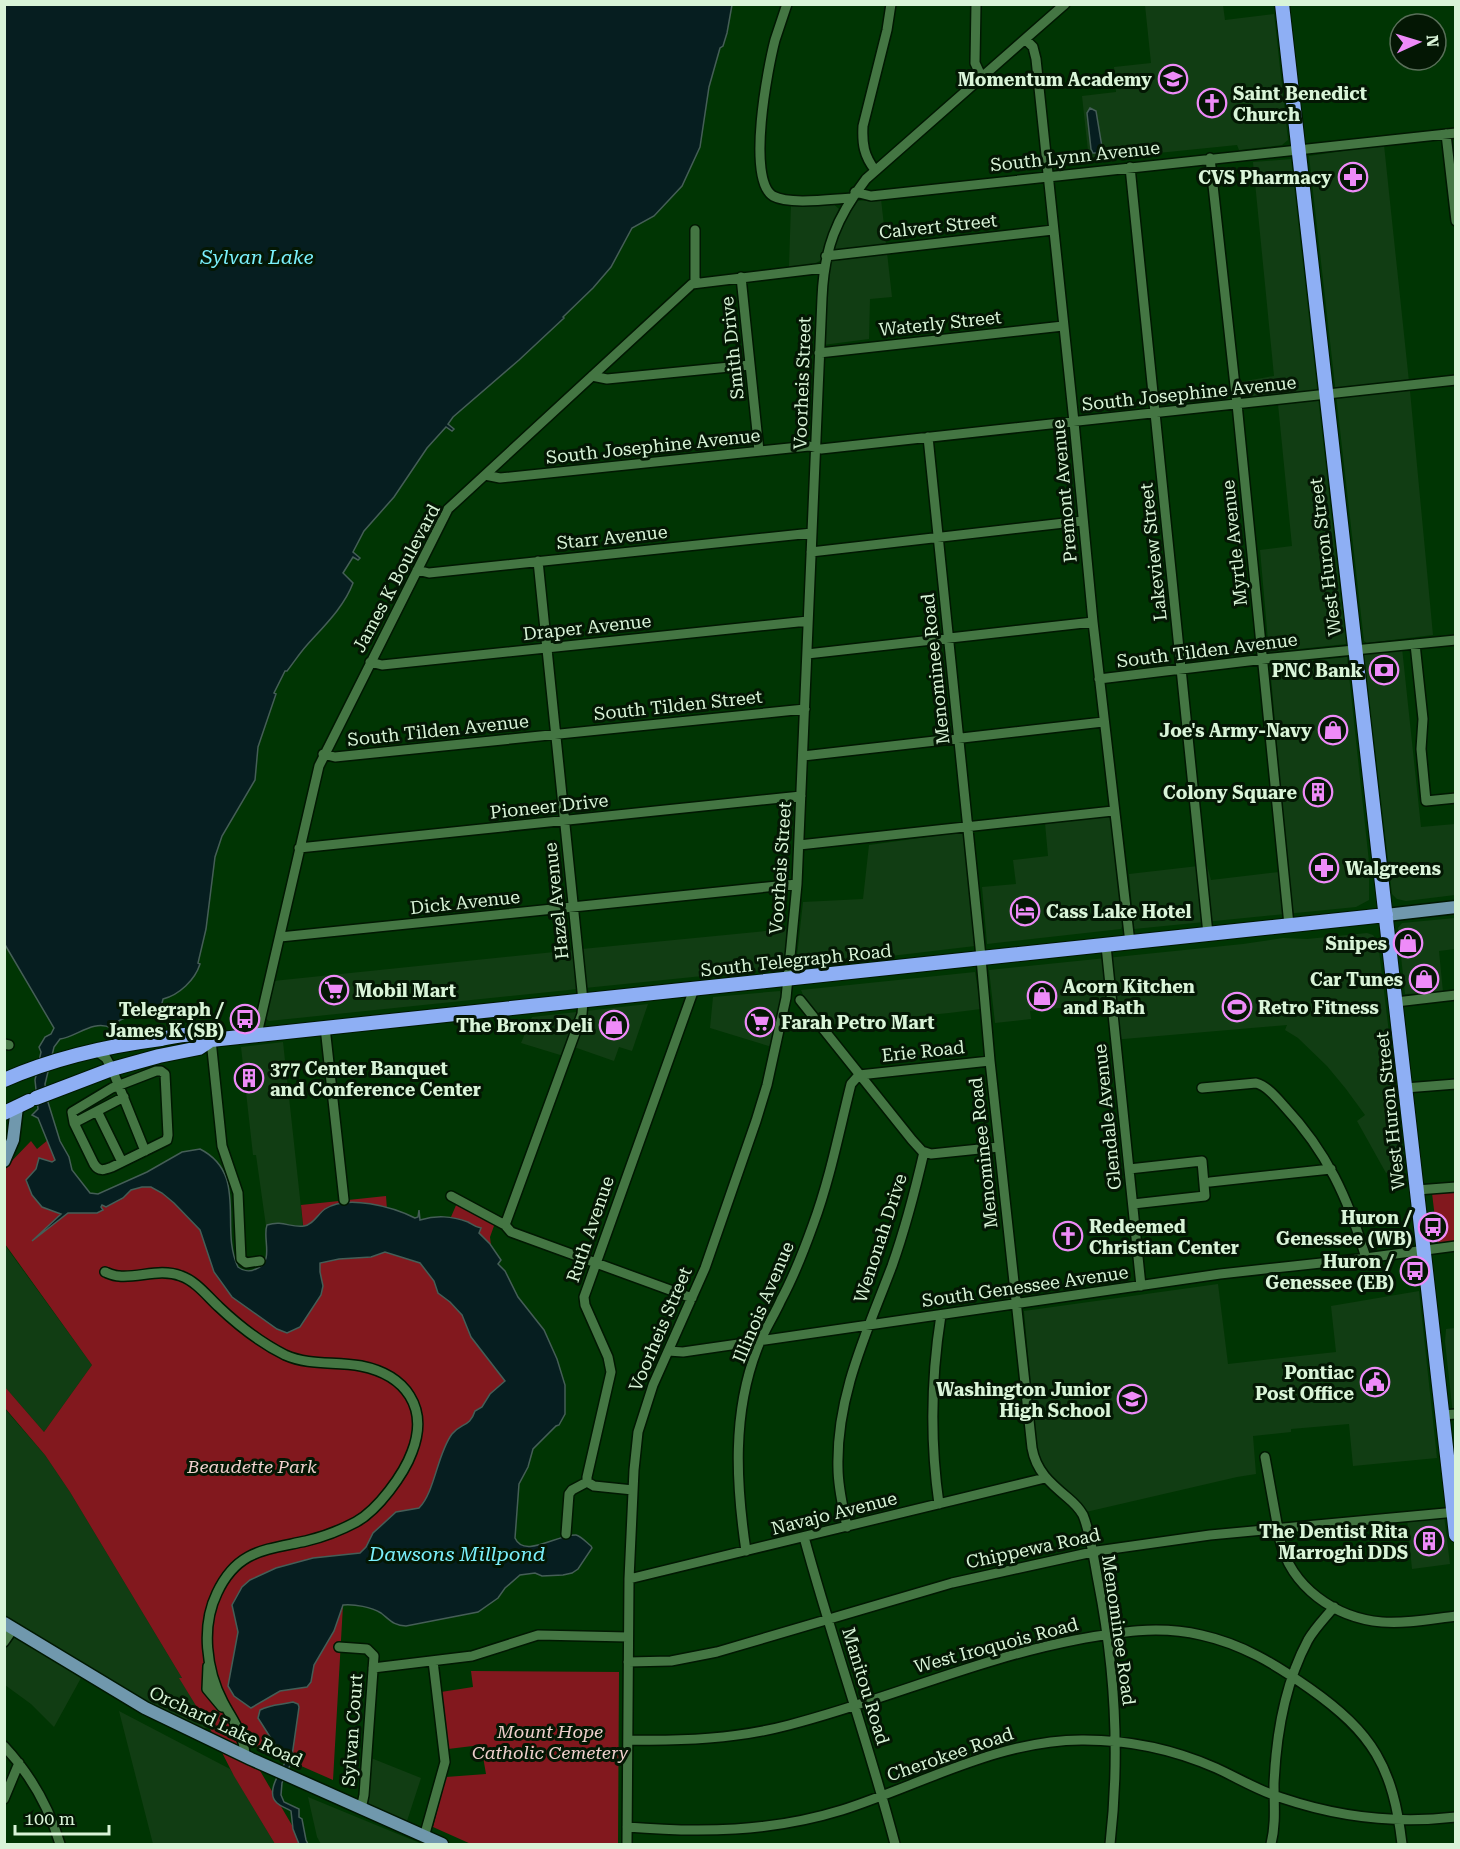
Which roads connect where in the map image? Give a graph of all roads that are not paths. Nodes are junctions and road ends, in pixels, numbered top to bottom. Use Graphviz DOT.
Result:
graph roads {
  1 [pos="787,4"];
  2 [pos="891,4"];
  3 [pos="976,4"];
  4 [pos="1065,4"];
  5 [pos="1281,4"];
  6 [pos="1026,40"];
  7 [pos="982,78"];
  8 [pos="1451,133"];
  9 [pos="1298,148"];
  10 [pos="1210,158"];
  11 [pos="1130,167"];
  12 [pos="875,170"];
  13 [pos="1047,176"];
  14 [pos="853,195"];
  15 [pos="1455,221"];
  16 [pos="695,230"];
  17 [pos="1053,230"];
  18 [pos="826,255"];
  19 [pos="824,268"];
  20 [pos="741,277"];
  21 [pos="695,283"];
  22 [pos="1063,326"];
  23 [pos="819,352"];
  24 [pos="750,365"];
  25 [pos="592,376"];
  26 [pos="1455,380"];
  27 [pos="1325,394"];
  28 [pos="1237,404"];
  29 [pos="1156,413"];
  30 [pos="1074,422"];
  31 [pos="928,437"];
  32 [pos="815,447"];
  33 [pos="759,451"];
  34 [pos="484,475"];
  35 [pos="1082,521"];
  36 [pos="812,533"];
  37 [pos="938,537"];
  38 [pos="811,552"];
  39 [pos="537,561"];
  40 [pos="417,570"];
  41 [pos="808,621"];
  42 [pos="1093,622"];
  43 [pos="949,639"];
  44 [pos="1455,640"];
  45 [pos="1415,644"];
  46 [pos="546,648"];
  47 [pos="1354,650"];
  48 [pos="807,654"];
  49 [pos="1262,660"];
  50 [pos="370,662"];
  51 [pos="1181,670"];
  52 [pos="1099,680"];
  53 [pos="805,709"];
  54 [pos="1103,722"];
  55 [pos="555,734"];
  56 [pos="959,738"];
  57 [pos="323,754"];
  58 [pos="803,756"];
  59 [pos="801,796"];
  60 [pos="1455,798"];
  61 [pos="1113,811"];
  62 [pos="564,821"];
  63 [pos="968,826"];
  64 [pos="799,846"];
  65 [pos="299,848"];
  66 [pos="797,884"];
  67 [pos="573,907"];
  68 [pos="1455,907"];
  69 [pos="1386,915"];
  70 [pos="1289,925"];
  71 [pos="1208,934"];
  72 [pos="280,937"];
  73 [pos="1130,943"];
  74 [pos="1106,946"];
  75 [pos="981,959"];
  76 [pos="788,979"];
  77 [pos="694,989"];
  78 [pos="1455,995"];
  79 [pos="800,1000"];
  80 [pos="583,1001"];
  81 [pos="1396,1002"];
  82 [pos="325,1027"];
  83 [pos="257,1034"];
  84 [pos="211,1040"];
  85 [pos="95,1050"];
  86 [pos="990,1061"];
  87 [pos="112,1069"];
  88 [pos="859,1075"];
  89 [pos="6,1081"];
  90 [pos="1455,1084"];
  91 [pos="118,1085"];
  92 [pos="1202,1088"];
  93 [pos="1405,1088"];
  94 [pos="124,1097"];
  95 [pos="27,1102"];
  96 [pos="97,1111"];
  97 [pos="74,1122"];
  98 [pos="999,1147"];
  99 [pos="145,1151"];
  100 [pos="924,1152"];
  101 [pos="4,1161"];
  102 [pos="122,1162"];
  103 [pos="1129,1169"];
  104 [pos="1331,1169"];
  105 [pos="1210,1182"];
  106 [pos="1455,1187"];
  107 [pos="1417,1190"];
  108 [pos="451,1196"];
  109 [pos="344,1200"];
  110 [pos="1132,1204"];
  111 [pos="505,1225"];
  112 [pos="1455,1246"];
  113 [pos="1424,1251"];
  114 [pos="1366,1258"];
  115 [pos="260,1261"];
  116 [pos="595,1263"];
  117 [pos="105,1272"];
  118 [pos="1141,1286"];
  119 [pos="692,1298"];
  120 [pos="1016,1304"];
  121 [pos="941,1315"];
  122 [pos="868,1326"];
  123 [pos="761,1341"];
  124 [pos="668,1351"];
  125 [pos="1449,1415"];
  126 [pos="1265,1457"];
  127 [pos="1045,1478"];
  128 [pos="587,1482"];
  129 [pos="633,1490"];
  130 [pos="939,1504"];
  131 [pos="1454,1512"];
  132 [pos="847,1527"];
  133 [pos="1278,1528"];
  134 [pos="566,1534"];
  135 [pos="1455,1534"];
  136 [pos="804,1537"];
  137 [pos="746,1551"];
  138 [pos="1092,1552"];
  139 [pos="629,1579"];
  140 [pos="1334,1607"];
  141 [pos="1455,1616"];
  142 [pos="828,1620"];
  143 [pos="9,1626"];
  144 [pos="1107,1634"];
  145 [pos="628,1637"];
  146 [pos="4,1642"];
  147 [pos="339,1647"];
  148 [pos="433,1661"];
  149 [pos="628,1662"];
  150 [pos="373,1668"];
  151 [pos="1293,1677"];
  152 [pos="855,1705"];
  153 [pos="628,1740"];
  154 [pos="1114,1741"];
  155 [pos="4,1746"];
  156 [pos="245,1755"];
  157 [pos="19,1762"];
  158 [pos="882,1795"];
  159 [pos="1275,1795"];
  160 [pos="4,1798"];
  161 [pos="361,1809"];
  162 [pos="1455,1817"];
  163 [pos="1399,1820"];
  164 [pos="627,1827"];
  165 [pos="424,1837"];
  166 [pos="60,1845"];
  167 [pos="442,1845"];
  168 [pos="627,1845"];
  169 [pos="895,1845"];
  170 [pos="1110,1845"];
  171 [pos="1271,1845"];
  172 [pos="1402,1845"];
  1 -- 14 [label="street, South Lynn Avenue"];
  2 -- 12 [label="street"];
  3 -- 7 [label="street"];
  4 -- 6 [label="street, Voorheis Street"];
  5 -- 9 [label="highway, West Huron Street"];
  6 -- 7 [label="street, Voorheis Street"];
  6 -- 13 [label="street, Premont Avenue"];
  7 -- 12 [label="street, Voorheis Street"];
  8 -- 9 [label="street, South Lynn Avenue"];
  8 -- 15 [label="street"];
  9 -- 10 [label="street, South Lynn Avenue"];
  9 -- 27 [label="highway, West Huron Street"];
  10 -- 11 [label="street, South Lynn Avenue"];
  10 -- 28 [label="street, Myrtle Avenue"];
  11 -- 13 [label="street, South Lynn Avenue"];
  11 -- 29 [label="street, Lakeview Street"];
  12 -- 14 [label="street, Voorheis Street"];
  13 -- 14 [label="street, South Lynn Avenue"];
  13 -- 17 [label="street, Premont Avenue"];
  14 -- 18 [label="street, Voorheis Street"];
  16 -- 21 [label="street"];
  17 -- 18 [label="street, Calvert Street"];
  17 -- 22 [label="street, Premont Avenue"];
  18 -- 19 [label="street, Voorheis Street"];
  19 -- 20 [label="street"];
  19 -- 23 [label="street, Voorheis Street"];
  20 -- 21 [label="street"];
  20 -- 24 [label="street, Smith Drive"];
  21 -- 25 [label="street, James K Boulevard"];
  22 -- 23 [label="street, Waterly Street"];
  22 -- 30 [label="street, Premont Avenue"];
  23 -- 32 [label="street, Voorheis Street"];
  24 -- 25 [label="street"];
  24 -- 33 [label="street, Smith Drive"];
  25 -- 34 [label="street, James K Boulevard"];
  26 -- 27 [label="street, South Josephine Avenue"];
  27 -- 28 [label="street, South Josephine Avenue"];
  27 -- 47 [label="highway, West Huron Street"];
  28 -- 29 [label="street, South Josephine Avenue"];
  28 -- 49 [label="street, Myrtle Avenue"];
  29 -- 30 [label="street, South Josephine Avenue"];
  29 -- 51 [label="street, Lakeview Street"];
  30 -- 31 [label="street, South Josephine Avenue"];
  30 -- 35 [label="street, Premont Avenue"];
  31 -- 32 [label="street, South Josephine Avenue"];
  31 -- 37 [label="street, Menominee Road"];
  32 -- 33 [label="street, South Josephine Avenue"];
  32 -- 36 [label="street, Voorheis Street"];
  33 -- 34 [label="street, South Josephine Avenue"];
  34 -- 40 [label="street, James K Boulevard"];
  35 -- 37 [label="street"];
  35 -- 42 [label="street, Premont Avenue"];
  36 -- 38 [label="street, Voorheis Street"];
  36 -- 39 [label="street, Starr Avenue"];
  37 -- 38 [label="street"];
  37 -- 43 [label="street, Menominee Road"];
  38 -- 41 [label="street, Voorheis Street"];
  39 -- 40 [label="street, Starr Avenue"];
  39 -- 46 [label="street, Hazel Avenue"];
  40 -- 50 [label="street, James K Boulevard"];
  41 -- 46 [label="street, Draper Avenue"];
  41 -- 48 [label="street, Voorheis Street"];
  42 -- 43 [label="street"];
  42 -- 52 [label="street, Premont Avenue"];
  43 -- 48 [label="street"];
  43 -- 56 [label="street, Menominee Road"];
  44 -- 45 [label="street, South Tilden Avenue"];
  45 -- 47 [label="street, South Tilden Avenue"];
  45 -- 60 [label="street"];
  46 -- 50 [label="street, Draper Avenue"];
  46 -- 55 [label="street, Hazel Avenue"];
  47 -- 49 [label="street, South Tilden Avenue"];
  47 -- 69 [label="highway, West Huron Street"];
  48 -- 53 [label="street, Voorheis Street"];
  49 -- 51 [label="street, South Tilden Avenue"];
  49 -- 70 [label="street, Myrtle Avenue"];
  50 -- 57 [label="street, James K Boulevard"];
  51 -- 52 [label="street, South Tilden Avenue"];
  51 -- 71 [label="street, Lakeview Street"];
  52 -- 54 [label="street, Premont Avenue"];
  53 -- 55 [label="street, South Tilden Street"];
  53 -- 58 [label="street, Voorheis Street"];
  54 -- 56 [label="street"];
  54 -- 61 [label="street, Premont Avenue"];
  55 -- 57 [label="street, South Tilden Avenue"];
  55 -- 62 [label="street, Hazel Avenue"];
  56 -- 58 [label="street"];
  56 -- 63 [label="street, Menominee Road"];
  57 -- 65 [label="street, James K Boulevard"];
  58 -- 59 [label="street, Voorheis Street"];
  59 -- 62 [label="street, Pioneer Drive"];
  59 -- 64 [label="street, Voorheis Street"];
  61 -- 63 [label="street"];
  61 -- 73 [label="street, Premont Avenue"];
  62 -- 65 [label="street, Pioneer Drive"];
  62 -- 67 [label="street, Hazel Avenue"];
  63 -- 64 [label="street"];
  63 -- 75 [label="street, Menominee Road"];
  64 -- 66 [label="street, Voorheis Street"];
  65 -- 72 [label="street, James K Boulevard"];
  66 -- 67 [label="street, Dick Avenue"];
  66 -- 76 [label="street, Voorheis Street"];
  67 -- 72 [label="street, Dick Avenue"];
  67 -- 80 [label="street, Hazel Avenue"];
  68 -- 69 [label="main road"];
  69 -- 70 [label="highway, South Telegraph Road"];
  69 -- 81 [label="highway, West Huron Street"];
  70 -- 71 [label="highway, South Telegraph Road"];
  71 -- 73 [label="highway, South Telegraph Road"];
  72 -- 83 [label="street, James K Boulevard"];
  73 -- 74 [label="highway, South Telegraph Road"];
  74 -- 75 [label="highway, South Telegraph Road"];
  74 -- 103 [label="street, Glendale Avenue"];
  75 -- 76 [label="highway, South Telegraph Road"];
  75 -- 86 [label="street, Menominee Road"];
  76 -- 77 [label="highway, South Telegraph Road"];
  76 -- 119 [label="street, Voorheis Street"];
  77 -- 80 [label="highway, South Telegraph Road"];
  77 -- 116 [label="street, Ruth Avenue"];
  78 -- 81 [label="street"];
  79 -- 88 [label="street"];
  80 -- 82 [label="highway, South Telegraph Road"];
  80 -- 111 [label="street, Hazel Avenue"];
  81 -- 93 [label="highway, West Huron Street"];
  82 -- 83 [label="highway, South Telegraph Road"];
  82 -- 109 [label="street"];
  83 -- 84 [label="highway, South Telegraph Road"];
  84 -- 85 [label="highway"];
  84 -- 87 [label="highway"];
  84 -- 115 [label="street"];
  85 -- 87 [label="street"];
  85 -- 89 [label="highway"];
  86 -- 88 [label="street, Erie Road"];
  86 -- 98 [label="street, Menominee Road"];
  87 -- 91 [label="street"];
  87 -- 95 [label="highway"];
  88 -- 100 [label="street"];
  88 -- 123 [label="street, Illinois Avenue"];
  90 -- 93 [label="street"];
  91 -- 94 [label="street"];
  91 -- 97 [label="street"];
  91 -- 99 [label="street"];
  92 -- 104 [label="street"];
  93 -- 107 [label="highway, West Huron Street"];
  94 -- 96 [label="street"];
  94 -- 99 [label="street"];
  95 -- 101 [label="main road"];
  96 -- 97 [label="street"];
  96 -- 102 [label="street"];
  97 -- 102 [label="street"];
  98 -- 100 [label="street"];
  98 -- 120 [label="street, Menominee Road"];
  99 -- 102 [label="street"];
  100 -- 122 [label="street, Wenonah Drive"];
  103 -- 110 [label="street, Glendale Avenue"];
  103 -- 110 [label="street"];
  104 -- 105 [label="street"];
  104 -- 114 [label="street"];
  106 -- 107 [label="street"];
  107 -- 113 [label="highway, West Huron Street"];
  108 -- 111 [label="street"];
  110 -- 118 [label="street, Glendale Avenue"];
  111 -- 116 [label="street"];
  112 -- 113 [label="street, South Genessee Avenue"];
  113 -- 114 [label="street, South Genessee Avenue"];
  113 -- 125 [label="highway, West Huron Street"];
  114 -- 118 [label="street, South Genessee Avenue"];
  116 -- 119 [label="street"];
  116 -- 128 [label="street, Ruth Avenue"];
  117 -- 156 [label="street"];
  118 -- 120 [label="street, South Genessee Avenue"];
  119 -- 124 [label="street, Voorheis Street"];
  120 -- 121 [label="street, South Genessee Avenue"];
  120 -- 127 [label="street, Menominee Road"];
  121 -- 122 [label="street, South Genessee Avenue"];
  121 -- 130 [label="street"];
  122 -- 123 [label="street, South Genessee Avenue"];
  122 -- 132 [label="street, Wenonah Drive"];
  123 -- 124 [label="street, South Genessee Avenue"];
  123 -- 137 [label="street, Illinois Avenue"];
  124 -- 129 [label="street, Voorheis Street"];
  125 -- 131 [label="highway, West Huron Street"];
  126 -- 133 [label="street"];
  127 -- 130 [label="street, Navajo Avenue"];
  127 -- 138 [label="street, Menominee Road"];
  128 -- 129 [label="street"];
  128 -- 134 [label="street"];
  129 -- 139 [label="street, Voorheis Street"];
  130 -- 132 [label="street, Navajo Avenue"];
  131 -- 133 [label="street, Chippewa Road"];
  131 -- 135 [label="highway, West Huron Street"];
  132 -- 136 [label="street, Navajo Avenue"];
  133 -- 138 [label="street, Chippewa Road"];
  133 -- 140 [label="street"];
  136 -- 137 [label="street, Navajo Avenue"];
  136 -- 142 [label="street, Manitou Road"];
  137 -- 139 [label="street, Navajo Avenue"];
  138 -- 142 [label="street, Chippewa Road"];
  138 -- 144 [label="street, Menominee Road"];
  139 -- 145 [label="street, Voorheis Street"];
  140 -- 141 [label="street"];
  140 -- 151 [label="street"];
  142 -- 149 [label="street, Chippewa Road"];
  142 -- 152 [label="street, Manitou Road"];
  143 -- 146 [label="street"];
  143 -- 156 [label="main road, Orchard Lake Road"];
  144 -- 151 [label="street, West Iroquois Road"];
  144 -- 152 [label="street, West Iroquois Road"];
  144 -- 154 [label="street, Menominee Road"];
  145 -- 148 [label="street"];
  145 -- 149 [label="street, Voorheis Street"];
  147 -- 150 [label="street, Sylvan Court"];
  148 -- 150 [label="street"];
  148 -- 165 [label="street"];
  149 -- 153 [label="street, Voorheis Street"];
  150 -- 161 [label="street, Sylvan Court"];
  151 -- 159 [label="street"];
  151 -- 163 [label="street, West Iroquois Road"];
  152 -- 153 [label="street, West Iroquois Road"];
  152 -- 158 [label="street, Manitou Road"];
  153 -- 164 [label="street, Voorheis Street"];
  154 -- 158 [label="street, Cherokee Road"];
  154 -- 159 [label="street, Cherokee Road"];
  154 -- 170 [label="street, Menominee Road"];
  155 -- 157 [label="street"];
  156 -- 161 [label="main road, Orchard Lake Road"];
  157 -- 160 [label="street"];
  157 -- 166 [label="street"];
  158 -- 164 [label="street, Cherokee Road"];
  158 -- 169 [label="street, Manitou Road"];
  159 -- 163 [label="street, Cherokee Road"];
  159 -- 171 [label="street"];
  161 -- 165 [label="main road, Orchard Lake Road"];
  162 -- 163 [label="street, Cherokee Road"];
  163 -- 172 [label="street, West Iroquois Road"];
  164 -- 168 [label="street, Voorheis Street"];
  165 -- 167 [label="main road, Orchard Lake Road"];
}
